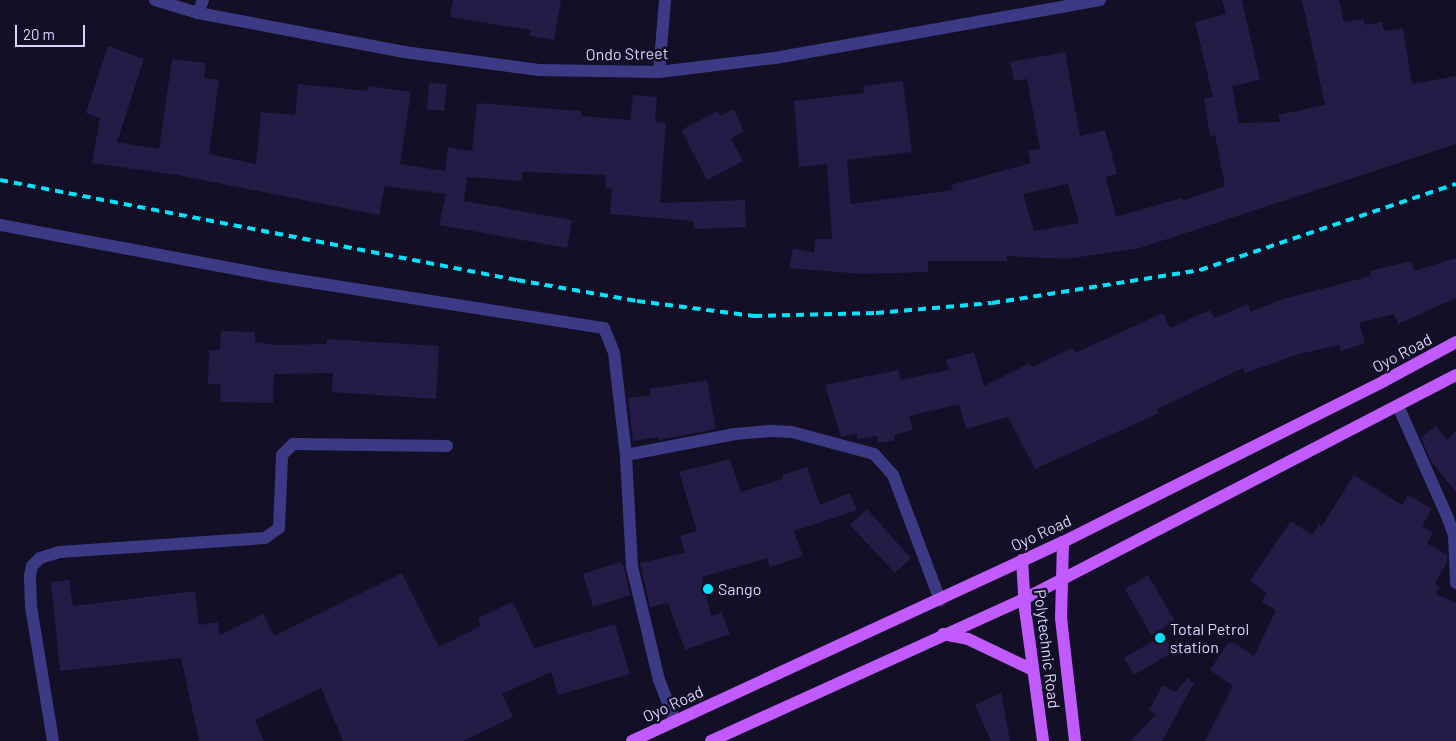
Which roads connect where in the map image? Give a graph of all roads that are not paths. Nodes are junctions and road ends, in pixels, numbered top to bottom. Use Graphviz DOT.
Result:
graph roads {
  1 [pos="155,0"];
  2 [pos="203,0"];
  3 [pos="665,0"];
  4 [pos="1100,0"];
  5 [pos="198,13"];
  6 [pos="660,72"];
  7 [pos="0,225"];
  8 [pos="1456,342"];
  9 [pos="1456,375"];
  10 [pos="1398,406"];
  11 [pos="447,446"];
  12 [pos="626,455"];
  13 [pos="1063,542"];
  14 [pos="1022,560"];
  15 [pos="1063,578"];
  16 [pos="1456,583"];
  17 [pos="940,600"];
  18 [pos="1024,600"];
  19 [pos="943,634"];
  20 [pos="1032,670"];
  21 [pos="675,721"];
  22 [pos="53,741"];
  23 [pos="632,741"];
  24 [pos="711,741"];
  25 [pos="1043,741"];
  26 [pos="1076,741"];
  1 -- 5 [label="street, Ondo Street"];
  2 -- 5 [label="street"];
  3 -- 6 [label="street"];
  4 -- 6 [label="street, Ondo Street"];
  5 -- 6 [label="street, Ondo Street"];
  7 -- 12 [label="street"];
  8 -- 13 [label="main road, Oyo Road"];
  9 -- 10 [label="main road"];
  10 -- 15 [label="main road"];
  10 -- 16 [label="street"];
  11 -- 22 [label="street"];
  12 -- 17 [label="street"];
  12 -- 21 [label="street"];
  13 -- 14 [label="main road, Oyo Road"];
  13 -- 15 [label="main road, Polytechnic Road"];
  14 -- 17 [label="main road, Oyo Road"];
  14 -- 18 [label="main road, Polytechnic Road"];
  15 -- 18 [label="main road"];
  15 -- 26 [label="main road, Polytechnic Road"];
  17 -- 21 [label="main road, Oyo Road"];
  18 -- 19 [label="main road"];
  18 -- 20 [label="main road, Polytechnic Road"];
  19 -- 20 [label="main road"];
  19 -- 24 [label="main road"];
  20 -- 25 [label="main road, Polytechnic Road"];
  21 -- 23 [label="main road, Oyo Road"];
}
